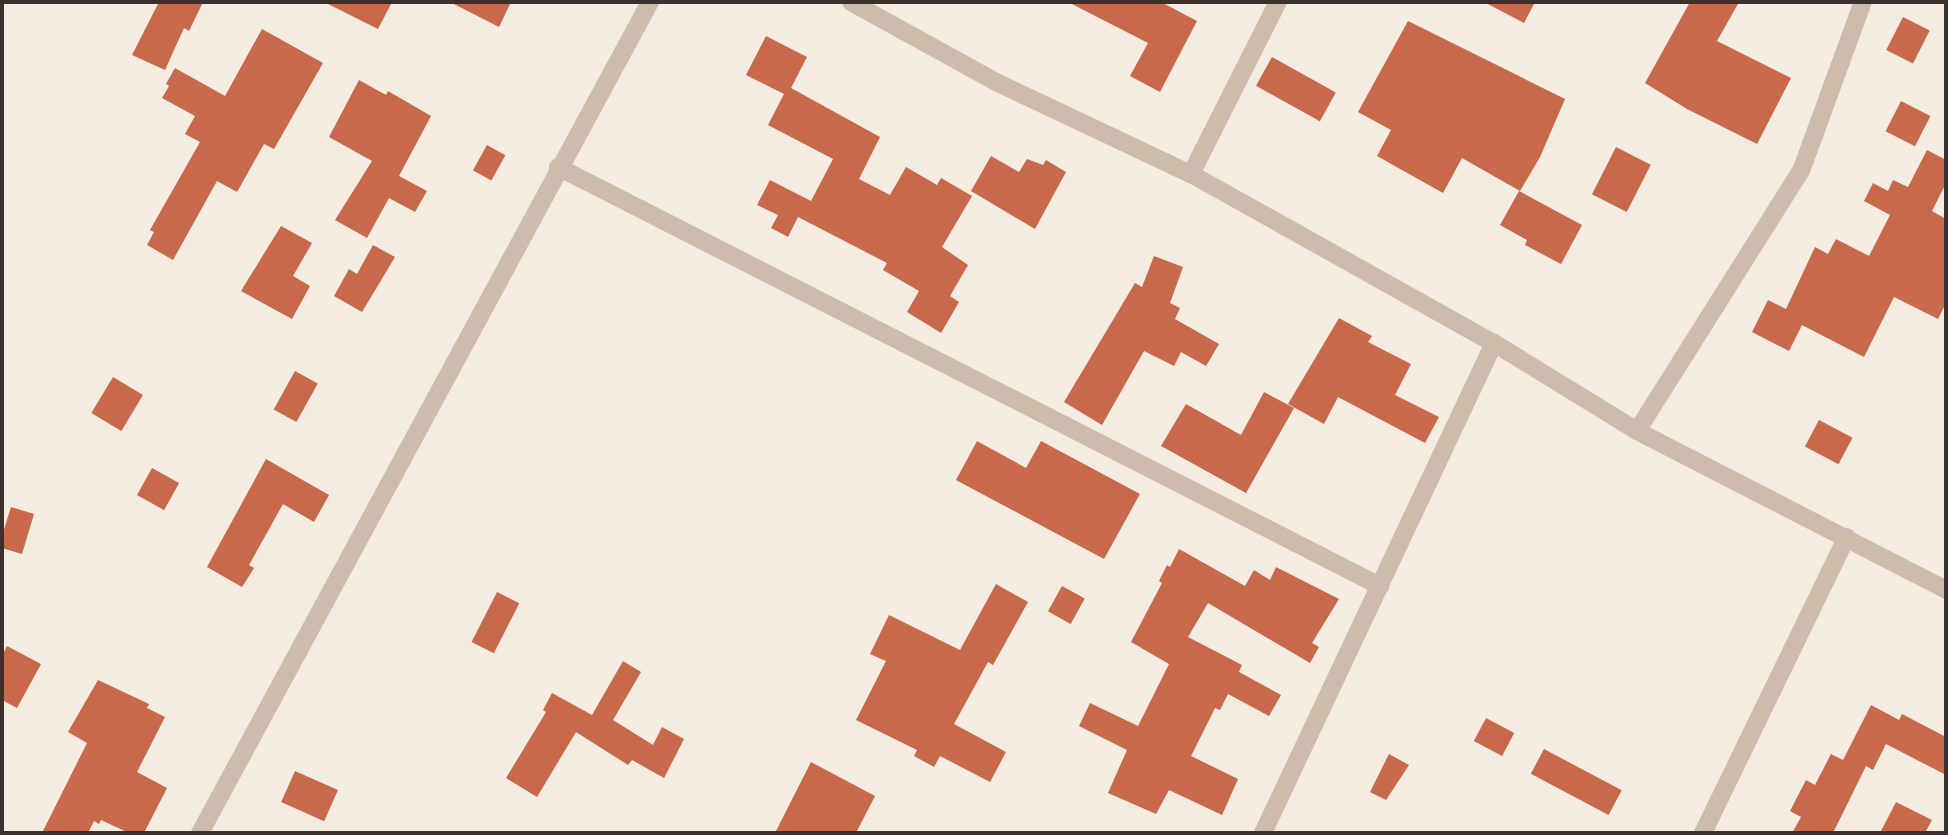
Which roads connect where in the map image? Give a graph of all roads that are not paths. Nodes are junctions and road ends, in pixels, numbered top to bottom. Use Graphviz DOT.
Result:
graph roads {
  1 [pos="650,2"];
  2 [pos="851,2"];
  3 [pos="1278,2"];
  4 [pos="1863,2"];
  5 [pos="558,167"];
  6 [pos="1191,174"];
  7 [pos="1494,343"];
  8 [pos="1637,430"];
  9 [pos="1847,537"];
  10 [pos="1380,586"];
  11 [pos="1946,590"];
  12 [pos="200,833"];
  13 [pos="1263,833"];
  14 [pos="1703,833"];
  1 -- 5 [label="street"];
  2 -- 6 [label="street"];
  3 -- 6 [label="street"];
  4 -- 8 [label="street"];
  5 -- 10 [label="street"];
  5 -- 12 [label="street"];
  6 -- 7 [label="street"];
  7 -- 8 [label="street"];
  7 -- 10 [label="street"];
  8 -- 9 [label="street"];
  9 -- 11 [label="street"];
  9 -- 14 [label="street"];
  10 -- 13 [label="street"];
}
